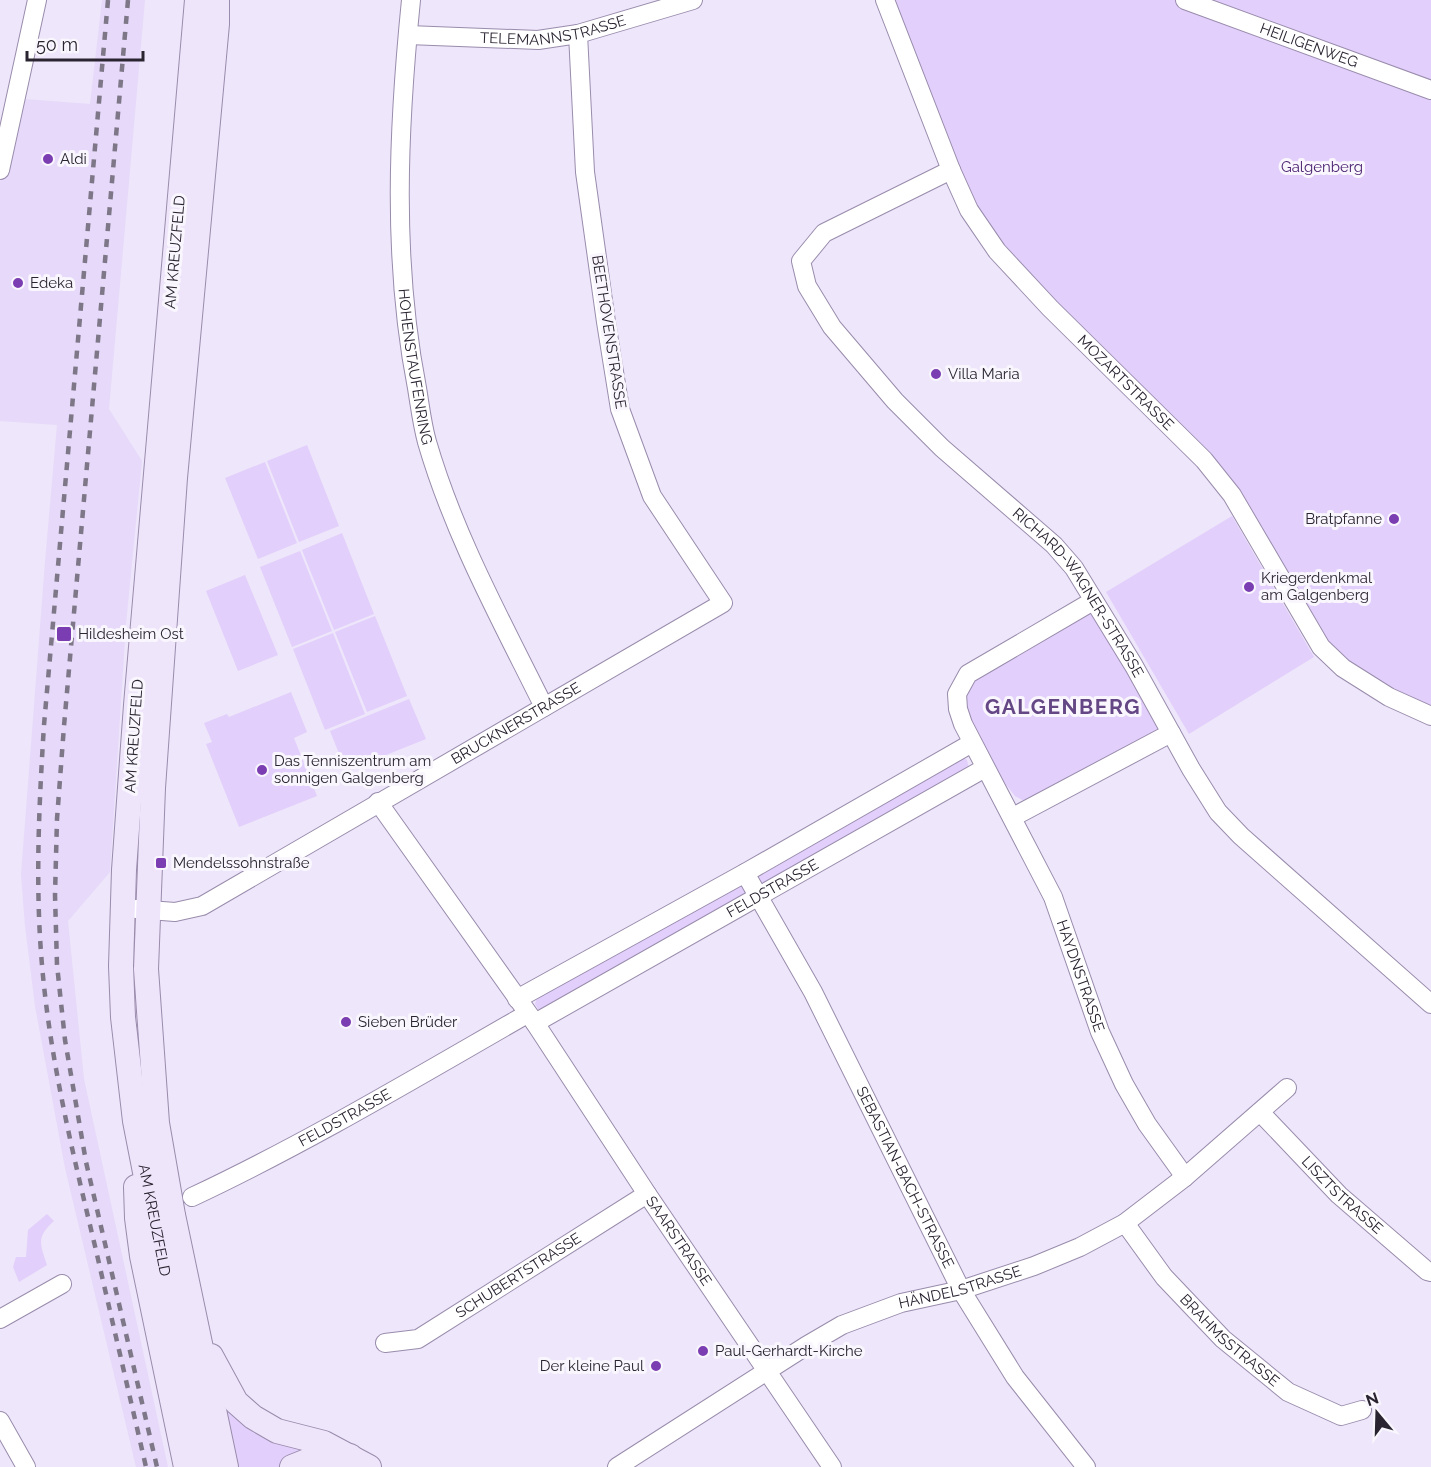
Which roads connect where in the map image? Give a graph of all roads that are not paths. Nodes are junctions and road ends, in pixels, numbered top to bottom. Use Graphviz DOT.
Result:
graph roads {
  1 [pos="37,0"];
  2 [pos="181,0"];
  3 [pos="197,0"];
  4 [pos="217,0"];
  5 [pos="411,0"];
  6 [pos="693,0"];
  7 [pos="885,0"];
  8 [pos="1185,0"];
  9 [pos="578,34"];
  10 [pos="408,35"];
  11 [pos="190,87"];
  12 [pos="1431,90"];
  13 [pos="0,170"];
  14 [pos="951,170"];
  15 [pos="1093,601"];
  16 [pos="723,603"];
  17 [pos="544,707"];
  18 [pos="1431,716"];
  19 [pos="1171,734"];
  20 [pos="972,743"];
  21 [pos="986,768"];
  22 [pos="378,802"];
  23 [pos="1012,817"];
  24 [pos="745,873"];
  25 [pos="760,897"];
  26 [pos="122,906"];
  27 [pos="148,911"];
  28 [pos="1431,1004"];
  29 [pos="526,1012"];
  30 [pos="1287,1088"];
  31 [pos="1260,1112"];
  32 [pos="135,1121"];
  33 [pos="1185,1177"];
  34 [pos="647,1194"];
  35 [pos="192,1197"];
  36 [pos="1125,1223"];
  37 [pos="1431,1272"];
  38 [pos="62,1284"];
  39 [pos="961,1290"];
  40 [pos="0,1319"];
  41 [pos="196,1328"];
  42 [pos="384,1343"];
  43 [pos="768,1370"];
  44 [pos="1362,1410"];
  45 [pos="0,1421"];
  46 [pos="360,1461"];
  47 [pos="26,1467"];
  48 [pos="186,1467"];
  49 [pos="206,1467"];
  50 [pos="226,1467"];
  51 [pos="292,1467"];
  52 [pos="617,1467"];
  53 [pos="832,1467"];
  54 [pos="1086,1467"];
  1 -- 13 [label="street"];
  2 -- 11 [label="main road"];
  3 -- 11 [label="main road, AM KREUZFELD"];
  4 -- 27 [label="main road, AM KREUZFELD"];
  5 -- 10 [label="street, HOHENSTAUFENRING"];
  6 -- 9 [label="street, TELEMANNSTRASSE"];
  7 -- 14 [label="street, MOZARTSTRASSE"];
  8 -- 12 [label="street, HEILIGENWEG"];
  9 -- 10 [label="street, TELEMANNSTRASSE"];
  9 -- 16 [label="street, BEETHOVENSTRASSE"];
  10 -- 17 [label="street, HOHENSTAUFENRING"];
  11 -- 26 [label="main road, AM KREUZFELD"];
  14 -- 15 [label="street, RICHARD-WAGNER-STRASSE"];
  14 -- 18 [label="street, MOZARTSTRASSE"];
  15 -- 19 [label="street, RICHARD-WAGNER-STRASSE"];
  15 -- 20 [label="street"];
  16 -- 17 [label="street, BRUCKNERSTRASSE"];
  17 -- 22 [label="street, BRUCKNERSTRASSE"];
  19 -- 23 [label="street"];
  19 -- 28 [label="street, RICHARD-WAGNER-STRASSE"];
  20 -- 21 [label="street"];
  20 -- 24 [label="street, FELDSTRASSE"];
  21 -- 23 [label="street, HAYDNSTRASSE"];
  21 -- 25 [label="street, FELDSTRASSE"];
  22 -- 27 [label="street"];
  22 -- 29 [label="street"];
  23 -- 33 [label="street, HAYDNSTRASSE"];
  24 -- 25 [label="street, SEBASTIAN-BACH-STRASSE"];
  24 -- 29 [label="street, FELDSTRASSE"];
  25 -- 29 [label="street, FELDSTRASSE"];
  25 -- 39 [label="street, SEBASTIAN-BACH-STRASSE"];
  26 -- 27 [label="street"];
  26 -- 32 [label="main road, AM KREUZFELD"];
  27 -- 41 [label="main road, AM KREUZFELD"];
  29 -- 34 [label="street, SAARSTRASSE"];
  29 -- 35 [label="street, FELDSTRASSE"];
  30 -- 31 [label="street, HÄNDELSTRASSE"];
  31 -- 33 [label="street, HÄNDELSTRASSE"];
  31 -- 37 [label="street, LISZTSTRASSE"];
  32 -- 48 [label="main road"];
  32 -- 49 [label="main road, AM KREUZFELD"];
  33 -- 36 [label="street, HÄNDELSTRASSE"];
  34 -- 42 [label="street, SCHUBERTSTRASSE"];
  34 -- 43 [label="street, SAARSTRASSE"];
  36 -- 39 [label="street, HÄNDELSTRASSE"];
  36 -- 44 [label="street, BRAHMSSTRASSE"];
  38 -- 40 [label="street"];
  39 -- 43 [label="street, HÄNDELSTRASSE"];
  39 -- 54 [label="street, SEBASTIAN-BACH-STRASSE"];
  41 -- 46 [label="main road"];
  41 -- 50 [label="main road, AM KREUZFELD"];
  43 -- 52 [label="street, HÄNDELSTRASSE"];
  43 -- 53 [label="street, SAARSTRASSE"];
  45 -- 47 [label="street"];
  46 -- 51 [label="main road"];
}
